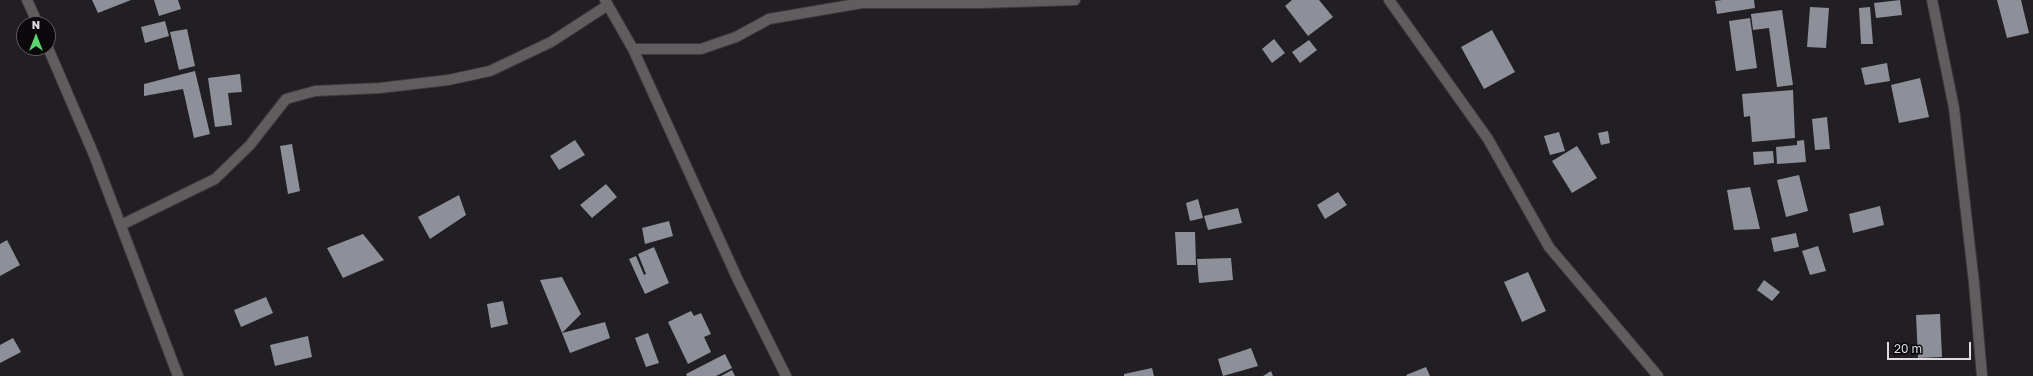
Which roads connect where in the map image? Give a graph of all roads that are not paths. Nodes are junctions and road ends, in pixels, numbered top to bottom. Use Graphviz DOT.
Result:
graph roads {
  1 [pos="27,0"];
  2 [pos="1075,0"];
  3 [pos="1389,0"];
  4 [pos="1932,0"];
  5 [pos="607,2"];
  6 [pos="34,16"];
  7 [pos="633,49"];
  8 [pos="51,56"];
  9 [pos="121,225"];
  10 [pos="178,376"];
  11 [pos="786,376"];
  12 [pos="1658,376"];
  13 [pos="1982,376"];
  1 -- 6 [label="street"];
  2 -- 7 [label="street"];
  3 -- 12 [label="street"];
  4 -- 13 [label="street"];
  5 -- 7 [label="street"];
  5 -- 9 [label="street"];
  7 -- 11 [label="street"];
  8 -- 9 [label="street"];
  9 -- 10 [label="street"];
}
